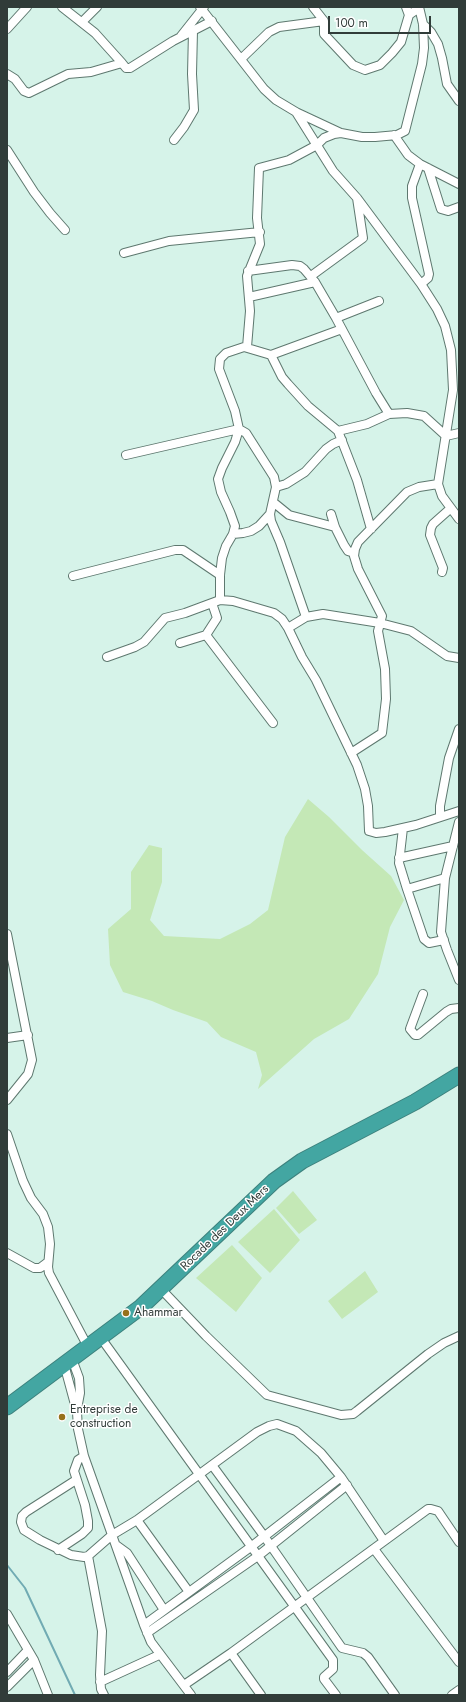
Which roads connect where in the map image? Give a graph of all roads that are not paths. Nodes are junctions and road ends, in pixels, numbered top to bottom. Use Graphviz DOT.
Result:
graph roads {
  1 [pos="27,7"];
  2 [pos="62,7"];
  3 [pos="96,7"];
  4 [pos="313,7"];
  5 [pos="202,8"];
  6 [pos="419,8"];
  7 [pos="408,11"];
  8 [pos="212,21"];
  9 [pos="324,21"];
  10 [pos="82,22"];
  11 [pos="423,24"];
  12 [pos="7,29"];
  13 [pos="194,31"];
  14 [pos="181,37"];
  15 [pos="241,59"];
  16 [pos="122,63"];
  17 [pos="7,74"];
  18 [pos="459,101"];
  19 [pos="296,112"];
  20 [pos="341,133"];
  21 [pos="394,136"];
  22 [pos="174,140"];
  23 [pos="317,145"];
  24 [pos="7,150"];
  25 [pos="420,164"];
  26 [pos="428,168"];
  27 [pos="459,184"];
  28 [pos="357,198"];
  29 [pos="459,207"];
  30 [pos="65,230"];
  31 [pos="260,232"];
  32 [pos="124,254"];
  33 [pos="248,271"];
  34 [pos="313,279"];
  35 [pos="421,284"];
  36 [pos="249,297"];
  37 [pos="379,301"];
  38 [pos="336,318"];
  39 [pos="342,329"];
  40 [pos="246,347"];
  41 [pos="271,355"];
  42 [pos="455,399"];
  43 [pos="389,414"];
  44 [pos="239,429"];
  45 [pos="338,432"];
  46 [pos="459,433"];
  47 [pos="446,436"];
  48 [pos="342,440"];
  49 [pos="126,455"];
  50 [pos="438,484"];
  51 [pos="276,487"];
  52 [pos="273,502"];
  53 [pos="451,508"];
  54 [pos="270,514"];
  55 [pos="331,514"];
  56 [pos="459,519"];
  57 [pos="334,527"];
  58 [pos="371,529"];
  59 [pos="233,534"];
  60 [pos="354,553"];
  61 [pos="442,572"];
  62 [pos="220,575"];
  63 [pos="73,576"];
  64 [pos="220,600"];
  65 [pos="212,603"];
  66 [pos="306,617"];
  67 [pos="380,623"];
  68 [pos="288,628"];
  69 [pos="206,636"];
  70 [pos="180,643"];
  71 [pos="107,657"];
  72 [pos="459,658"];
  73 [pos="273,723"];
  74 [pos="459,729"];
  75 [pos="351,752"];
  76 [pos="459,811"];
  77 [pos="440,817"];
  78 [pos="459,822"];
  79 [pos="402,828"];
  80 [pos="453,846"];
  81 [pos="399,858"];
  82 [pos="445,878"];
  83 [pos="407,889"];
  84 [pos="7,934"];
  85 [pos="444,940"];
  86 [pos="456,963"];
  87 [pos="459,980"];
  88 [pos="423,994"];
  89 [pos="459,1008"];
  90 [pos="28,1035"];
  91 [pos="7,1038"];
  92 [pos="459,1075"];
  93 [pos="7,1100"];
  94 [pos="7,1134"];
  95 [pos="7,1253"];
  96 [pos="48,1262"];
  97 [pos="161,1289"];
  98 [pos="459,1336"];
  99 [pos="101,1338"];
  100 [pos="88,1348"];
  101 [pos="68,1362"];
  102 [pos="8,1403"];
  103 [pos="84,1456"];
  104 [pos="212,1465"];
  105 [pos="199,1474"];
  106 [pos="341,1477"];
  107 [pos="76,1480"];
  108 [pos="347,1485"];
  109 [pos="137,1520"];
  110 [pos="112,1535"];
  111 [pos="264,1536"];
  112 [pos="384,1541"];
  113 [pos="459,1542"];
  114 [pos="271,1544"];
  115 [pos="116,1545"];
  116 [pos="252,1546"];
  117 [pos="374,1549"];
  118 [pos="58,1550"];
  119 [pos="88,1556"];
  120 [pos="258,1556"];
  121 [pos="189,1592"];
  122 [pos="307,1598"];
  123 [pos="295,1607"];
  124 [pos="164,1610"];
  125 [pos="7,1614"];
  126 [pos="146,1629"];
  127 [pos="28,1650"];
  128 [pos="231,1653"];
  129 [pos="159,1655"];
  130 [pos="34,1660"];
  131 [pos="459,1662"];
  132 [pos="7,1672"];
  133 [pos="100,1682"];
  134 [pos="184,1686"];
  135 [pos="7,1687"];
  136 [pos="459,1690"];
  137 [pos="48,1695"];
  138 [pos="104,1695"];
  139 [pos="191,1695"];
  140 [pos="261,1695"];
  141 [pos="336,1695"];
  142 [pos="395,1695"];
  143 [pos="452,1695"];
  1 -- 12 [label="street"];
  2 -- 10 [label="street"];
  3 -- 10 [label="street"];
  4 -- 9 [label="street"];
  5 -- 8 [label="street"];
  5 -- 14 [label="street"];
  6 -- 7 [label="street"];
  6 -- 11 [label="street"];
  7 -- 9 [label="street"];
  8 -- 13 [label="street"];
  8 -- 15 [label="street"];
  9 -- 15 [label="street"];
  10 -- 16 [label="street"];
  11 -- 18 [label="street"];
  11 -- 21 [label="street"];
  13 -- 14 [label="street"];
  13 -- 22 [label="street"];
  14 -- 16 [label="street"];
  15 -- 19 [label="street"];
  16 -- 17 [label="street"];
  19 -- 20 [label="street"];
  19 -- 23 [label="street"];
  20 -- 21 [label="street"];
  20 -- 23 [label="street"];
  21 -- 25 [label="street"];
  23 -- 28 [label="street"];
  23 -- 31 [label="street"];
  24 -- 30 [label="street"];
  25 -- 26 [label="street"];
  25 -- 35 [label="street"];
  26 -- 27 [label="street"];
  26 -- 29 [label="street"];
  28 -- 34 [label="street"];
  28 -- 35 [label="street"];
  31 -- 32 [label="street"];
  31 -- 33 [label="street"];
  33 -- 34 [label="street"];
  33 -- 36 [label="street"];
  34 -- 36 [label="street"];
  34 -- 38 [label="street"];
  35 -- 42 [label="street"];
  36 -- 40 [label="street"];
  37 -- 38 [label="street"];
  38 -- 39 [label="street"];
  39 -- 41 [label="street"];
  39 -- 43 [label="street"];
  40 -- 41 [label="street"];
  40 -- 44 [label="street"];
  41 -- 45 [label="street"];
  42 -- 47 [label="street"];
  43 -- 45 [label="street"];
  43 -- 47 [label="street"];
  44 -- 49 [label="street"];
  44 -- 51 [label="street"];
  44 -- 59 [label="street"];
  45 -- 48 [label="street"];
  46 -- 47 [label="street"];
  47 -- 50 [label="street"];
  48 -- 51 [label="street"];
  48 -- 58 [label="street"];
  50 -- 53 [label="street"];
  50 -- 58 [label="street"];
  51 -- 52 [label="street"];
  52 -- 54 [label="street"];
  52 -- 57 [label="street"];
  53 -- 56 [label="street"];
  53 -- 61 [label="street"];
  54 -- 59 [label="street"];
  54 -- 66 [label="street"];
  55 -- 57 [label="street"];
  57 -- 60 [label="street"];
  58 -- 60 [label="street"];
  59 -- 62 [label="street"];
  60 -- 67 [label="street"];
  62 -- 63 [label="street"];
  62 -- 64 [label="street"];
  64 -- 65 [label="street"];
  64 -- 68 [label="street"];
  65 -- 69 [label="street"];
  65 -- 71 [label="street"];
  66 -- 67 [label="street"];
  66 -- 68 [label="street"];
  67 -- 72 [label="street"];
  67 -- 75 [label="street"];
  68 -- 75 [label="street"];
  69 -- 70 [label="street"];
  69 -- 73 [label="street"];
  74 -- 77 [label="street"];
  75 -- 79 [label="street"];
  76 -- 77 [label="street"];
  77 -- 79 [label="street"];
  78 -- 80 [label="street"];
  79 -- 81 [label="street"];
  80 -- 81 [label="street"];
  80 -- 82 [label="street"];
  81 -- 83 [label="street"];
  82 -- 83 [label="street"];
  82 -- 85 [label="street"];
  83 -- 85 [label="street"];
  84 -- 90 [label="street"];
  85 -- 86 [label="street"];
  86 -- 87 [label="street"];
  88 -- 89 [label="street"];
  90 -- 91 [label="street"];
  90 -- 93 [label="street"];
  92 -- 97 [label="highway, Rocade des Deux Mers"];
  94 -- 96 [label="street"];
  95 -- 96 [label="street"];
  96 -- 100 [label="street"];
  97 -- 98 [label="street"];
  97 -- 99 [label="highway, Rocade des Deux Mers"];
  99 -- 100 [label="highway, Rocade des Deux Mers"];
  99 -- 105 [label="street"];
  100 -- 101 [label="highway, Rocade des Deux Mers"];
  101 -- 102 [label="highway, Rocade des Deux Mers"];
  101 -- 103 [label="street"];
  103 -- 107 [label="street"];
  103 -- 110 [label="street"];
  104 -- 105 [label="street"];
  104 -- 106 [label="street"];
  104 -- 111 [label="street"];
  105 -- 109 [label="street"];
  105 -- 116 [label="street"];
  106 -- 108 [label="street"];
  106 -- 111 [label="street"];
  107 -- 118 [label="street"];
  107 -- 118 [label="street"];
  108 -- 112 [label="street"];
  108 -- 114 [label="street"];
  109 -- 110 [label="street"];
  109 -- 121 [label="street"];
  110 -- 115 [label="street"];
  110 -- 119 [label="street"];
  111 -- 114 [label="street"];
  111 -- 116 [label="street"];
  112 -- 113 [label="street"];
  112 -- 117 [label="street"];
  114 -- 120 [label="street"];
  114 -- 122 [label="street"];
  115 -- 124 [label="street"];
  115 -- 126 [label="street"];
  116 -- 120 [label="street"];
  116 -- 121 [label="street"];
  117 -- 122 [label="street"];
  117 -- 131 [label="street"];
  118 -- 119 [label="street"];
  119 -- 133 [label="street"];
  120 -- 123 [label="street"];
  120 -- 126 [label="street"];
  121 -- 124 [label="street"];
  122 -- 123 [label="street"];
  122 -- 142 [label="street"];
  123 -- 128 [label="street"];
  123 -- 141 [label="street"];
  124 -- 126 [label="street"];
  125 -- 127 [label="street"];
  126 -- 129 [label="street"];
  127 -- 130 [label="street"];
  127 -- 132 [label="street"];
  128 -- 134 [label="street"];
  128 -- 140 [label="street"];
  129 -- 133 [label="street"];
  129 -- 134 [label="street"];
  130 -- 135 [label="street"];
  130 -- 137 [label="street"];
  133 -- 138 [label="street"];
  134 -- 139 [label="street"];
  136 -- 143 [label="street"];
}
